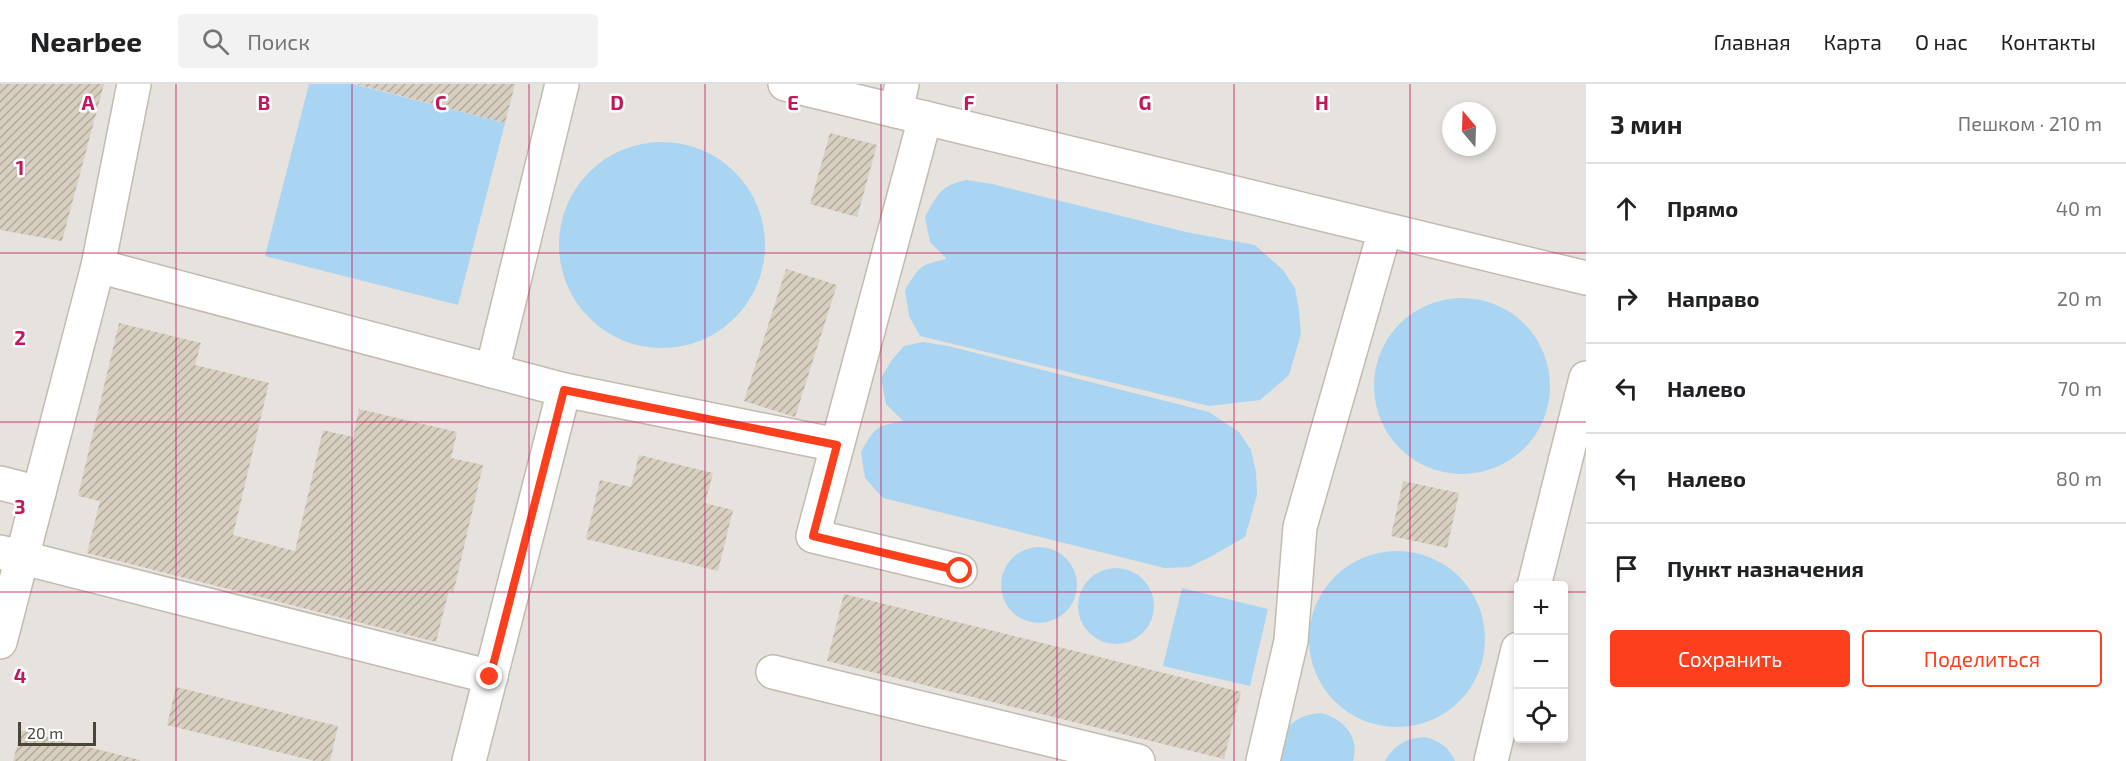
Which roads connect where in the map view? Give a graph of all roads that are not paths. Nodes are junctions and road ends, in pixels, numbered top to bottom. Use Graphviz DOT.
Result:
graph roads {
  1 [pos="134,84"];
  2 [pos="562,84"];
  3 [pos="785,84"];
  4 [pos="908,104"];
  5 [pos="1385,230"];
  6 [pos="98,266"];
  7 [pos="1586,278"];
  8 [pos="492,371"];
  9 [pos="1586,378"];
  10 [pos="564,390"];
  11 [pos="837,445"];
  12 [pos="0,483"];
  13 [pos="39,494"];
  14 [pos="11,555"];
  15 [pos="960,571"];
  16 [pos="1535,581"];
  17 [pos="0,642"];
  18 [pos="1514,666"];
  19 [pos="773,672"];
  20 [pos="490,677"];
  21 [pos="469,761"];
  22 [pos="1138,761"];
  23 [pos="1263,761"];
  24 [pos="1491,761"];
  1 -- 6 [label="lane"];
  2 -- 8 [label="lane"];
  3 -- 4 [label="lane"];
  4 -- 5 [label="lane"];
  4 -- 11 [label="lane"];
  5 -- 7 [label="lane"];
  5 -- 23 [label="lane"];
  6 -- 8 [label="lane"];
  6 -- 13 [label="lane"];
  8 -- 10 [label="lane"];
  9 -- 16 [label="lane"];
  10 -- 11 [label="lane"];
  10 -- 20 [label="lane"];
  11 -- 15 [label="lane"];
  12 -- 13 [label="lane"];
  13 -- 14 [label="lane"];
  14 -- 17 [label="lane"];
  14 -- 20 [label="lane"];
  18 -- 24 [label="lane"];
  19 -- 22 [label="lane"];
  20 -- 21 [label="lane"];
}
